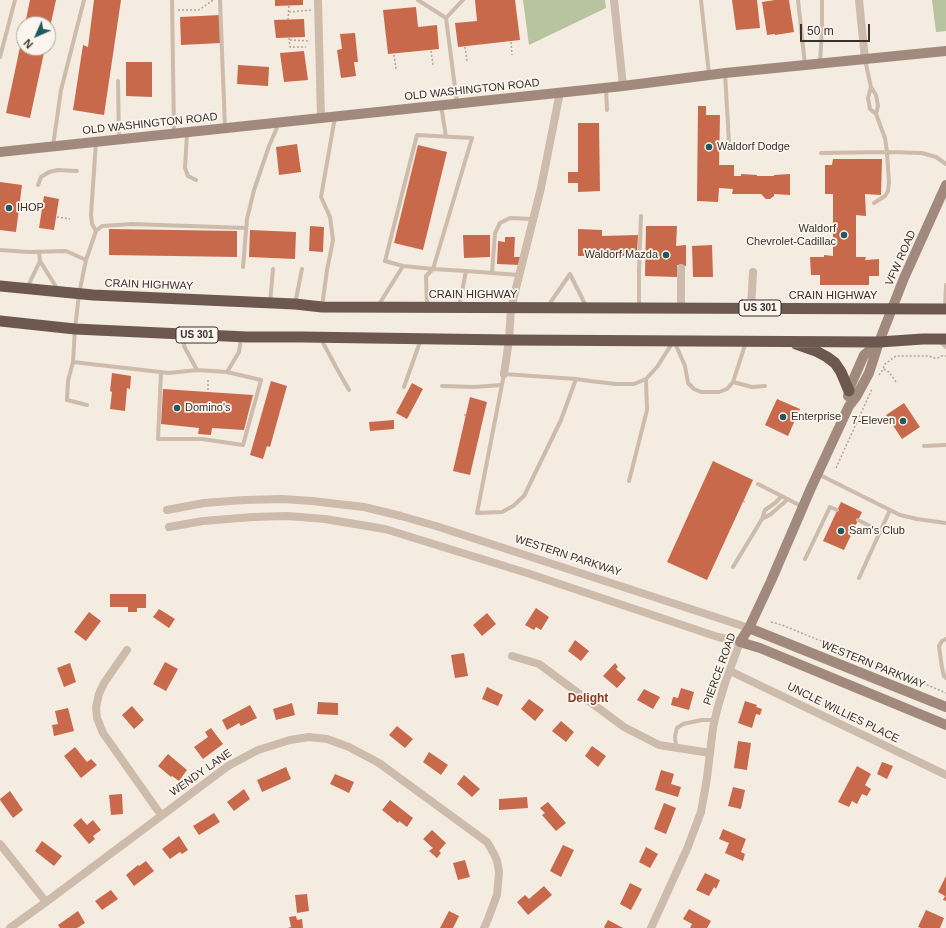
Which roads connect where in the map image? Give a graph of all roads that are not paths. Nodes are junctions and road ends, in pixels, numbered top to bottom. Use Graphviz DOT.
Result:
graph roads {
  1 [pos="15,0"];
  2 [pos="84,0"];
  3 [pos="172,0"];
  4 [pos="220,0"];
  5 [pos="318,0"];
  6 [pos="418,0"];
  7 [pos="463,0"];
  8 [pos="614,0"];
  9 [pos="701,0"];
  10 [pos="798,0"];
  11 [pos="822,0"];
  12 [pos="859,0"];
  13 [pos="446,18"];
  14 [pos="946,51"];
  15 [pos="0,57"];
  16 [pos="865,59"];
  17 [pos="820,64"];
  18 [pos="805,66"];
  19 [pos="725,73"];
  20 [pos="709,75"];
  21 [pos="118,81"];
  22 [pos="623,86"];
  23 [pos="606,87"];
  24 [pos="871,87"];
  25 [pos="560,92"];
  26 [pos="457,103"];
  27 [pos="441,105"];
  28 [pos="607,110"];
  29 [pos="876,114"];
  30 [pos="335,116"];
  31 [pos="321,118"];
  32 [pos="280,122"];
  33 [pos="225,128"];
  34 [pos="188,132"];
  35 [pos="174,134"];
  36 [pos="446,137"];
  37 [pos="119,139"];
  38 [pos="96,142"];
  39 [pos="729,143"];
  40 [pos="53,146"];
  41 [pos="0,152"];
  42 [pos="887,152"];
  43 [pos="821,153"];
  44 [pos="946,164"];
  45 [pos="77,171"];
  46 [pos="196,180"];
  47 [pos="38,185"];
  48 [pos="946,185"];
  49 [pos="874,203"];
  50 [pos="641,216"];
  51 [pos="533,219"];
  52 [pos="246,228"];
  53 [pos="96,231"];
  54 [pos="0,250"];
  55 [pos="39,252"];
  56 [pos="86,260"];
  57 [pos="40,261"];
  58 [pos="403,266"];
  59 [pos="243,268"];
  60 [pos="273,268"];
  61 [pos="681,268"];
  62 [pos="302,269"];
  63 [pos="433,269"];
  64 [pos="466,271"];
  65 [pos="753,272"];
  66 [pos="492,273"];
  67 [pos="520,276"];
  68 [pos="946,285"];
  69 [pos="0,286"];
  70 [pos="26,288"];
  71 [pos="59,292"];
  72 [pos="79,294"];
  73 [pos="270,303"];
  74 [pos="295,304"];
  75 [pos="322,307"];
  76 [pos="377,308"];
  77 [pos="427,308"];
  78 [pos="458,308"];
  79 [pos="511,308"];
  80 [pos="547,308"];
  81 [pos="587,308"];
  82 [pos="639,308"];
  83 [pos="681,308"];
  84 [pos="751,308"];
  85 [pos="892,309"];
  86 [pos="945,309"];
  87 [pos="0,321"];
  88 [pos="75,329"];
  89 [pos="185,334"];
  90 [pos="241,337"];
  91 [pos="320,337"];
  92 [pos="421,339"];
  93 [pos="941,339"];
  94 [pos="509,340"];
  95 [pos="674,341"];
  96 [pos="746,341"];
  97 [pos="787,341"];
  98 [pos="879,342"];
  99 [pos="946,347"];
  100 [pos="73,362"];
  101 [pos="197,370"];
  102 [pos="161,372"];
  103 [pos="227,372"];
  104 [pos="504,374"];
  105 [pos="646,379"];
  106 [pos="576,380"];
  107 [pos="733,382"];
  108 [pos="502,385"];
  109 [pos="442,386"];
  110 [pos="765,386"];
  111 [pos="404,387"];
  112 [pos="349,390"];
  113 [pos="849,391"];
  114 [pos="87,405"];
  115 [pos="849,406"];
  116 [pos="946,445"];
  117 [pos="924,446"];
  118 [pos="818,474"];
  119 [pos="629,481"];
  120 [pos="758,484"];
  121 [pos="782,496"];
  122 [pos="788,499"];
  123 [pos="803,507"];
  124 [pos="167,510"];
  125 [pos="837,510"];
  126 [pos="890,510"];
  127 [pos="762,519"];
  128 [pos="858,520"];
  129 [pos="946,523"];
  130 [pos="169,527"];
  131 [pos="880,531"];
  132 [pos="805,559"];
  133 [pos="733,567"];
  134 [pos="859,578"];
  135 [pos="749,628"];
  136 [pos="946,639"];
  137 [pos="740,642"];
  138 [pos="127,650"];
  139 [pos="512,656"];
  140 [pos="730,671"];
  141 [pos="946,678"];
  142 [pos="946,707"];
  143 [pos="715,720"];
  144 [pos="946,726"];
  145 [pos="676,748"];
  146 [pos="710,753"];
  147 [pos="946,774"];
  148 [pos="161,815"];
  149 [pos="0,844"];
  150 [pos="46,902"];
  151 [pos="10,928"];
  152 [pos="484,928"];
  153 [pos="651,928"];
  1 -- 15 [label="lane"];
  2 -- 40 [label="lane"];
  3 -- 35 [label="lane"];
  4 -- 33 [label="lane"];
  5 -- 31 [label="street"];
  6 -- 13 [label="lane"];
  7 -- 13 [label="lane"];
  8 -- 22 [label="street"];
  9 -- 20 [label="lane"];
  10 -- 18 [label="lane"];
  11 -- 17 [label="lane"];
  12 -- 16 [label="street"];
  13 -- 26 [label="lane"];
  14 -- 16 [label="main road, OLD WASHINGTON ROAD"];
  16 -- 17 [label="main road, OLD WASHINGTON ROAD"];
  16 -- 24 [label="lane"];
  17 -- 18 [label="main road, OLD WASHINGTON ROAD"];
  18 -- 19 [label="main road, OLD WASHINGTON ROAD"];
  19 -- 20 [label="main road, OLD WASHINGTON ROAD"];
  19 -- 39 [label="lane"];
  20 -- 22 [label="main road, OLD WASHINGTON ROAD"];
  21 -- 37 [label="lane"];
  22 -- 23 [label="main road, OLD WASHINGTON ROAD"];
  23 -- 25 [label="main road, OLD WASHINGTON ROAD"];
  23 -- 28 [label="lane"];
  24 -- 29 [label="lane"];
  24 -- 29 [label="lane"];
  25 -- 26 [label="main road, OLD WASHINGTON ROAD"];
  25 -- 51 [label="street"];
  26 -- 27 [label="main road, OLD WASHINGTON ROAD"];
  27 -- 30 [label="main road, OLD WASHINGTON ROAD"];
  27 -- 36 [label="lane"];
  29 -- 42 [label="lane"];
  30 -- 31 [label="main road, OLD WASHINGTON ROAD"];
  30 -- 75 [label="lane"];
  31 -- 32 [label="main road, OLD WASHINGTON ROAD"];
  32 -- 33 [label="main road, OLD WASHINGTON ROAD"];
  32 -- 52 [label="lane"];
  33 -- 34 [label="main road, OLD WASHINGTON ROAD"];
  34 -- 35 [label="main road, OLD WASHINGTON ROAD"];
  34 -- 46 [label="lane"];
  35 -- 37 [label="main road, OLD WASHINGTON ROAD"];
  36 -- 58 [label="lane"];
  36 -- 63 [label="lane"];
  37 -- 38 [label="main road, OLD WASHINGTON ROAD"];
  38 -- 40 [label="main road, OLD WASHINGTON ROAD"];
  38 -- 53 [label="lane"];
  40 -- 41 [label="main road, OLD WASHINGTON ROAD"];
  42 -- 43 [label="lane"];
  42 -- 44 [label="lane"];
  42 -- 49 [label="lane"];
  45 -- 47 [label="lane"];
  48 -- 85 [label="main road, VFW ROAD"];
  50 -- 82 [label="lane"];
  51 -- 66 [label="lane"];
  51 -- 67 [label="street"];
  52 -- 53 [label="lane"];
  52 -- 59 [label="lane"];
  53 -- 56 [label="lane"];
  54 -- 55 [label="lane"];
  55 -- 56 [label="lane"];
  55 -- 57 [label="lane"];
  56 -- 72 [label="lane"];
  57 -- 70 [label="lane"];
  57 -- 71 [label="lane"];
  58 -- 63 [label="lane"];
  58 -- 76 [label="lane"];
  60 -- 73 [label="lane"];
  61 -- 83 [label="street"];
  62 -- 74 [label="lane"];
  63 -- 64 [label="lane"];
  63 -- 77 [label="lane"];
  64 -- 66 [label="lane"];
  64 -- 78 [label="lane"];
  65 -- 84 [label="street"];
  66 -- 67 [label="lane"];
  67 -- 79 [label="street"];
  68 -- 86 [label="lane"];
  69 -- 70 [label="highway, CRAIN HIGHWAY / US 301"];
  70 -- 71 [label="highway, CRAIN HIGHWAY / US 301"];
  71 -- 72 [label="highway, CRAIN HIGHWAY / US 301"];
  72 -- 73 [label="highway, CRAIN HIGHWAY / US 301"];
  72 -- 88 [label="lane"];
  73 -- 74 [label="highway, CRAIN HIGHWAY / US 301"];
  74 -- 75 [label="highway, CRAIN HIGHWAY / US 301"];
  75 -- 76 [label="highway, CRAIN HIGHWAY / US 301"];
  76 -- 77 [label="highway, CRAIN HIGHWAY / US 301"];
  77 -- 78 [label="highway, CRAIN HIGHWAY / US 301"];
  78 -- 79 [label="highway, CRAIN HIGHWAY / US 301"];
  79 -- 80 [label="highway, CRAIN HIGHWAY / US 301"];
  79 -- 94 [label="street"];
  80 -- 81 [label="highway, CRAIN HIGHWAY / US 301"];
  80 -- 81 [label="lane"];
  81 -- 82 [label="highway, CRAIN HIGHWAY / US 301"];
  82 -- 83 [label="highway, CRAIN HIGHWAY / US 301"];
  83 -- 84 [label="highway, CRAIN HIGHWAY / US 301"];
  84 -- 85 [label="highway, CRAIN HIGHWAY / US 301"];
  85 -- 86 [label="highway, CRAIN HIGHWAY / US 301"];
  85 -- 98 [label="main road, VFW ROAD"];
  87 -- 88 [label="highway, US 301"];
  88 -- 89 [label="highway, US 301"];
  88 -- 100 [label="lane"];
  89 -- 90 [label="highway, US 301"];
  89 -- 101 [label="lane"];
  90 -- 91 [label="highway, US 301"];
  90 -- 103 [label="lane"];
  91 -- 92 [label="highway, US 301"];
  91 -- 112 [label="lane"];
  92 -- 94 [label="highway, US 301"];
  92 -- 111 [label="lane"];
  93 -- 98 [label="highway, US 301"];
  93 -- 99 [label="lane"];
  94 -- 95 [label="highway, US 301"];
  94 -- 104 [label="street"];
  95 -- 96 [label="highway, US 301"];
  95 -- 105 [label="lane"];
  95 -- 107 [label="lane"];
  96 -- 97 [label="highway, US 301"];
  96 -- 107 [label="lane"];
  97 -- 98 [label="highway, US 301"];
  97 -- 113 [label="highway"];
  98 -- 113 [label="main road, PIERCE ROAD"];
  98 -- 115 [label="main road, PIERCE ROAD"];
  100 -- 102 [label="lane"];
  100 -- 114 [label="lane"];
  101 -- 102 [label="lane"];
  101 -- 103 [label="lane"];
  102 -- 103 [label="lane"];
  104 -- 106 [label="lane"];
  104 -- 108 [label="lane"];
  105 -- 106 [label="lane"];
  105 -- 119 [label="lane"];
  106 -- 108 [label="lane"];
  107 -- 110 [label="lane"];
  108 -- 109 [label="lane"];
  113 -- 115 [label="main road, PIERCE ROAD"];
  115 -- 118 [label="main road, PIERCE ROAD"];
  116 -- 117 [label="lane"];
  118 -- 123 [label="main road, PIERCE ROAD"];
  118 -- 126 [label="lane"];
  120 -- 121 [label="lane"];
  121 -- 122 [label="lane"];
  121 -- 127 [label="lane"];
  122 -- 123 [label="lane"];
  122 -- 127 [label="lane"];
  123 -- 135 [label="main road, PIERCE ROAD"];
  124 -- 135 [label="street, WESTERN PARKWAY"];
  125 -- 132 [label="lane"];
  126 -- 129 [label="lane"];
  126 -- 131 [label="lane"];
  127 -- 133 [label="lane"];
  128 -- 131 [label="lane"];
  130 -- 137 [label="street"];
  131 -- 134 [label="lane"];
  135 -- 137 [label="main road, PIERCE ROAD"];
  135 -- 142 [label="main road, WESTERN PARKWAY"];
  136 -- 141 [label="lane"];
  137 -- 140 [label="street, PIERCE ROAD"];
  137 -- 144 [label="main road"];
  138 -- 148 [label="street"];
  139 -- 145 [label="street"];
  140 -- 143 [label="street, PIERCE ROAD"];
  140 -- 147 [label="street, UNCLE WILLIES PLACE"];
  143 -- 145 [label="lane"];
  143 -- 146 [label="street, PIERCE ROAD"];
  145 -- 146 [label="street"];
  146 -- 153 [label="street, PIERCE ROAD"];
  148 -- 150 [label="street, WENDY LANE"];
  148 -- 152 [label="street, WENDY LANE"];
  149 -- 150 [label="street"];
  150 -- 151 [label="street, WENDY LANE"];
}
